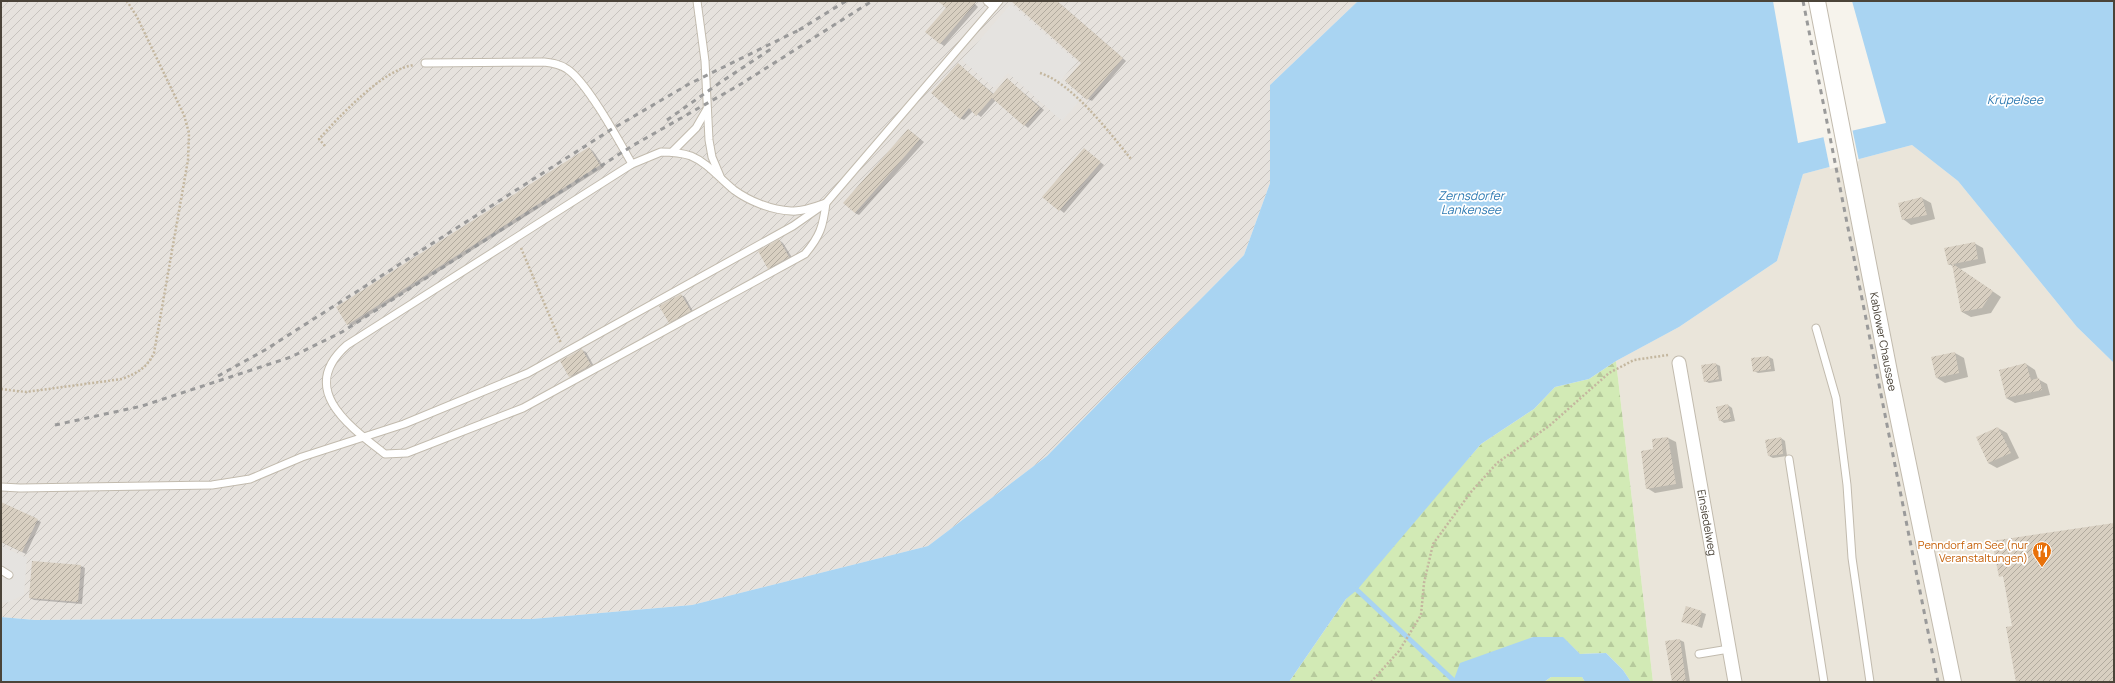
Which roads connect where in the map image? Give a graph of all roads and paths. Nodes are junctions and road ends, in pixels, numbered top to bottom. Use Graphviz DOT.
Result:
graph roads {
  1 [pos="127,1"];
  2 [pos="698,1"];
  3 [pos="987,1"];
  4 [pos="999,1"];
  5 [pos="1817,1"];
  6 [pos="994,7"];
  7 [pos="425,63"];
  8 [pos="1040,72"];
  9 [pos="708,109"];
  10 [pos="326,146"];
  11 [pos="672,152"];
  12 [pos="1131,159"];
  13 [pos="632,164"];
  14 [pos="721,178"];
  15 [pos="826,203"];
  16 [pos="516,236"];
  17 [pos="1816,328"];
  18 [pos="565,353"];
  19 [pos="1680,363"];
  20 [pos="1,389"];
  21 [pos="364,438"];
  22 [pos="1789,459"];
  23 [pos="1,487"];
  24 [pos="1,570"];
  25 [pos="9,574"];
  26 [pos="1729,649"];
  27 [pos="1699,654"];
  28 [pos="1371,682"];
  29 [pos="1735,682"];
  30 [pos="1824,682"];
  31 [pos="1870,682"];
  32 [pos="1953,682"];
  1 -- 20 [label="path"];
  2 -- 9 [label="lane"];
  3 -- 6 [label="lane"];
  4 -- 6 [label="lane"];
  5 -- 32 [label="street, Kablower Chaussee"];
  6 -- 15 [label="lane"];
  7 -- 10 [label="path"];
  7 -- 13 [label="lane"];
  8 -- 12 [label="path"];
  9 -- 11 [label="lane"];
  9 -- 14 [label="lane"];
  11 -- 13 [label="lane"];
  11 -- 14 [label="lane"];
  13 -- 16 [label="lane"];
  14 -- 15 [label="lane"];
  15 -- 18 [label="lane"];
  15 -- 21 [label="lane"];
  16 -- 18 [label="path"];
  16 -- 21 [label="lane"];
  17 -- 31 [label="lane"];
  18 -- 21 [label="lane"];
  19 -- 26 [label="street, Einsiedelweg"];
  19 -- 28 [label="path"];
  21 -- 23 [label="lane"];
  22 -- 30 [label="lane"];
  24 -- 25 [label="lane"];
  26 -- 27 [label="lane"];
  26 -- 29 [label="street, Einsiedelweg"];
}
